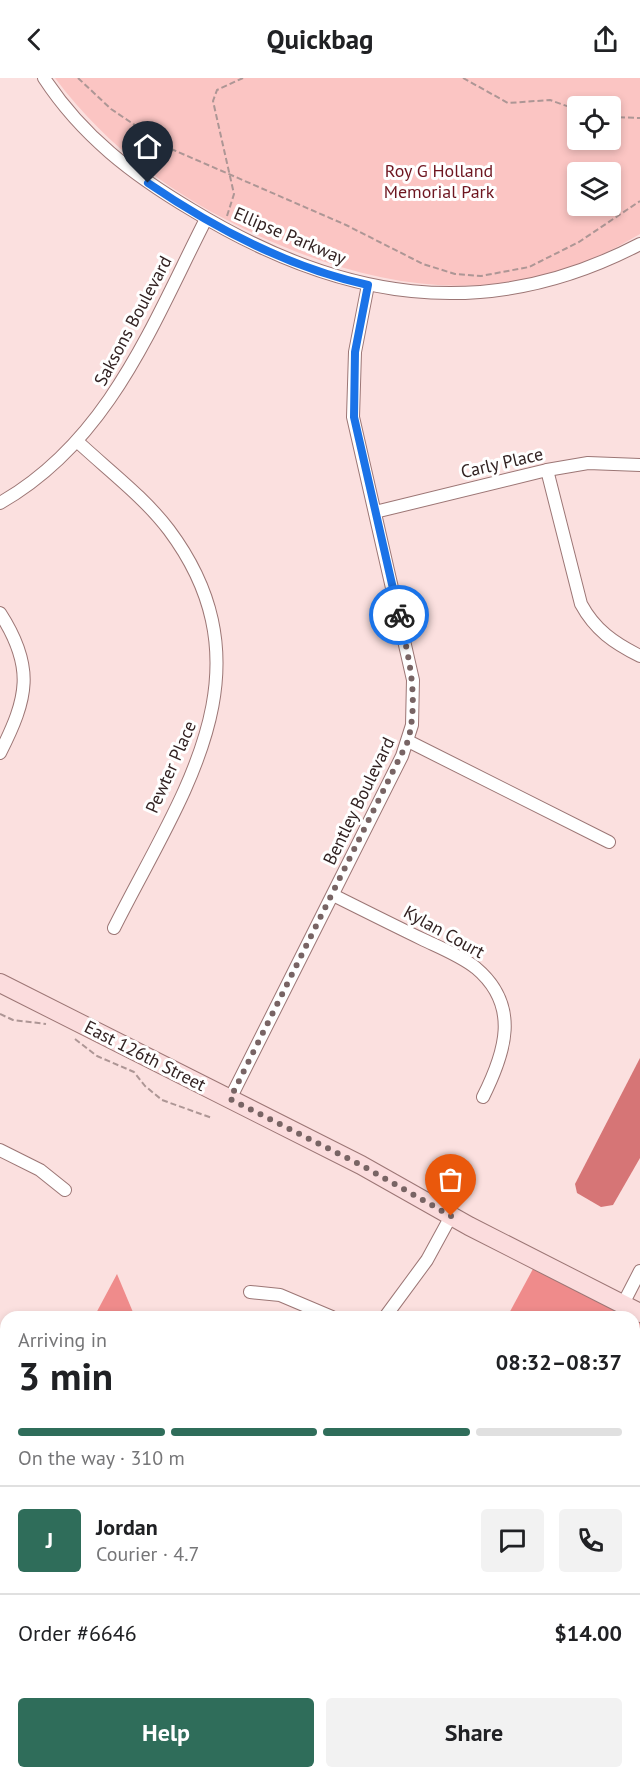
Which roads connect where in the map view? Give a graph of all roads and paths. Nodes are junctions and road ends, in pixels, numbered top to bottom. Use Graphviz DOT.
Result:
graph roads {
  1 [pos="44,78"];
  2 [pos="78,78"];
  3 [pos="243,78"];
  4 [pos="463,78"];
  5 [pos="567,106"];
  6 [pos="621,117"];
  7 [pos="640,118"];
  8 [pos="228,172"];
  9 [pos="640,201"];
  10 [pos="206,219"];
  11 [pos="225,220"];
  12 [pos="640,244"];
  13 [pos="368,285"];
  14 [pos="78,442"];
  15 [pos="640,465"];
  16 [pos="547,470"];
  17 [pos="0,503"];
  18 [pos="375,512"];
  19 [pos="0,613"];
  20 [pos="640,656"];
  21 [pos="408,741"];
  22 [pos="0,753"];
  23 [pos="609,842"];
  24 [pos="333,895"];
  25 [pos="114,928"];
  26 [pos="0,983"];
  27 [pos="0,1014"];
  28 [pos="49,1025"];
  29 [pos="70,1036"];
  30 [pos="483,1097"];
  31 [pos="230,1099"];
  32 [pos="212,1118"];
  33 [pos="0,1150"];
  34 [pos="65,1190"];
  35 [pos="451,1216"];
  36 [pos="640,1271"];
  37 [pos="250,1292"];
  38 [pos="623,1304"];
  39 [pos="318,1311"];
  40 [pos="389,1311"];
  41 [pos="636,1311"];
  1 -- 10 [label="street, Ellipse Parkway"];
  2 -- 8 [label="path"];
  3 -- 8 [label="path"];
  4 -- 5 [label="path"];
  6 -- 7 [label="path"];
  8 -- 9 [label="path"];
  8 -- 11 [label="path"];
  10 -- 13 [label="street, Ellipse Parkway"];
  10 -- 14 [label="street, Saksons Boulevard"];
  12 -- 13 [label="street, Ellipse Parkway"];
  13 -- 18 [label="street, Bentley Boulevard"];
  14 -- 17 [label="street, Saksons Boulevard"];
  14 -- 25 [label="street, Pewter Place"];
  15 -- 16 [label="street, Carly Place"];
  16 -- 18 [label="street, Carly Place"];
  16 -- 20 [label="street"];
  18 -- 21 [label="street, Bentley Boulevard"];
  19 -- 22 [label="street"];
  21 -- 23 [label="street"];
  21 -- 24 [label="street, Bentley Boulevard"];
  24 -- 30 [label="street, Kylan Court"];
  24 -- 31 [label="street, Bentley Boulevard"];
  26 -- 31 [label="main road, East 126th Street"];
  27 -- 28 [label="path"];
  29 -- 32 [label="path"];
  31 -- 35 [label="main road, East 126th Street"];
  33 -- 34 [label="street"];
  35 -- 38 [label="main road, East 126th Street"];
  35 -- 40 [label="street"];
  36 -- 38 [label="street"];
  37 -- 39 [label="street"];
  38 -- 41 [label="main road, East 126th Street"];
}
